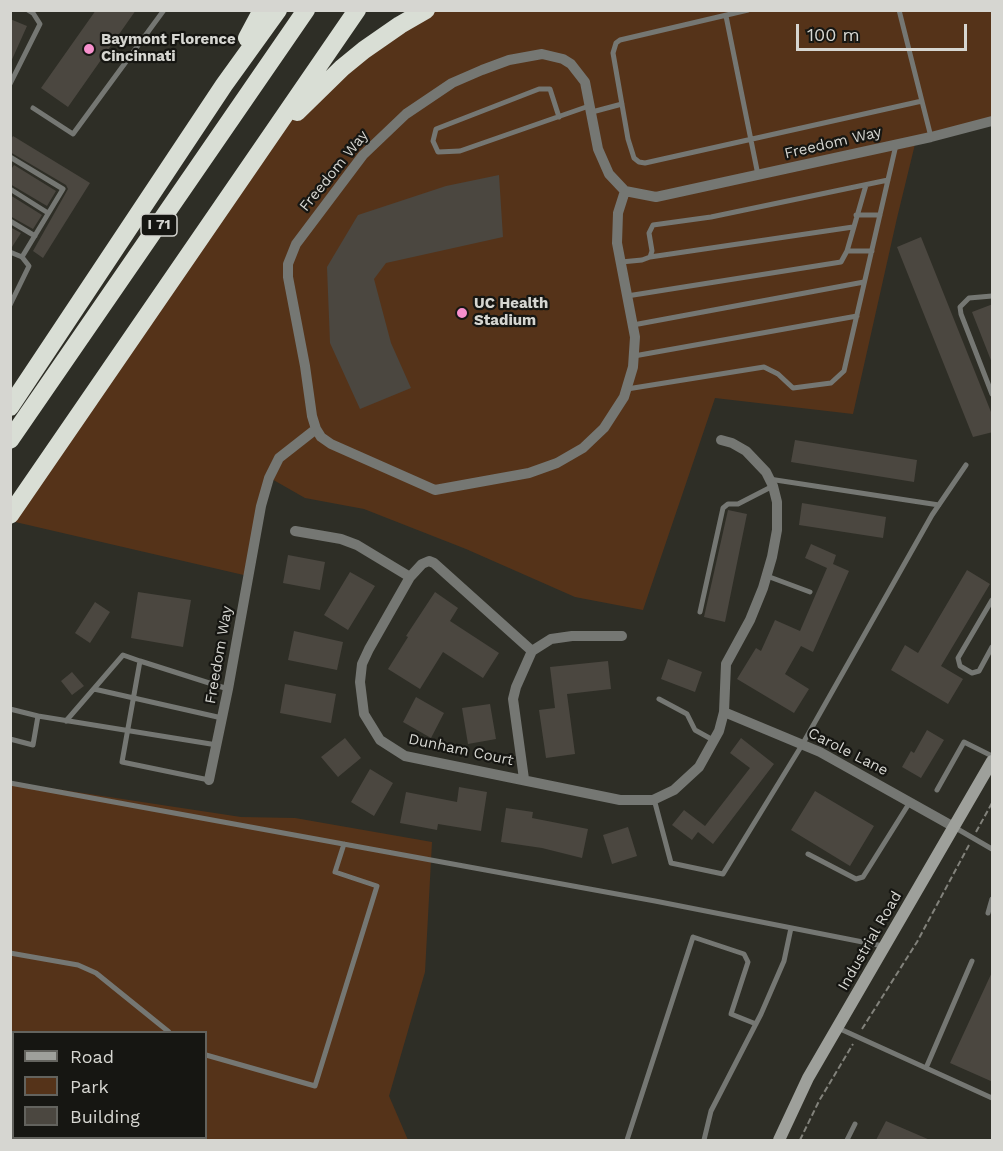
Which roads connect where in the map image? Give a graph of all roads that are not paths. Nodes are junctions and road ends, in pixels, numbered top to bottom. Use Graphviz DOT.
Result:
graph roads {
  1 [pos="28,10"];
  2 [pos="164,10"];
  3 [pos="262,10"];
  4 [pos="278,10"];
  5 [pos="306,10"];
  6 [pos="357,10"];
  7 [pos="426,10"];
  8 [pos="748,10"];
  9 [pos="899,10"];
  10 [pos="726,16"];
  11 [pos="10,84"];
  12 [pos="224,85"];
  13 [pos="922,101"];
  14 [pos="622,104"];
  15 [pos="33,108"];
  16 [pos="592,109"];
  17 [pos="559,117"];
  18 [pos="993,121"];
  19 [pos="932,137"];
  20 [pos="750,139"];
  21 [pos="266,142"];
  22 [pos="897,144"];
  23 [pos="10,157"];
  24 [pos="758,175"];
  25 [pos="888,180"];
  26 [pos="866,185"];
  27 [pos="10,189"];
  28 [pos="625,190"];
  29 [pos="48,213"];
  30 [pos="880,215"];
  31 [pos="856,216"];
  32 [pos="10,221"];
  33 [pos="853,227"];
  34 [pos="34,236"];
  35 [pos="847,251"];
  36 [pos="872,251"];
  37 [pos="10,252"];
  38 [pos="22,257"];
  39 [pos="650,257"];
  40 [pos="621,262"];
  41 [pos="864,282"];
  42 [pos="10,290"];
  43 [pos="17,293"];
  44 [pos="627,296"];
  45 [pos="993,296"];
  46 [pos="10,305"];
  47 [pos="857,316"];
  48 [pos="633,325"];
  49 [pos="634,356"];
  50 [pos="626,389"];
  51 [pos="993,394"];
  52 [pos="10,407"];
  53 [pos="316,429"];
  54 [pos="10,440"];
  55 [pos="721,440"];
  56 [pos="966,465"];
  57 [pos="771,482"];
  58 [pos="939,505"];
  59 [pos="10,515"];
  60 [pos="295,531"];
  61 [pos="767,576"];
  62 [pos="410,578"];
  63 [pos="810,592"];
  64 [pos="993,600"];
  65 [pos="700,612"];
  66 [pos="622,636"];
  67 [pos="993,647"];
  68 [pos="532,651"];
  69 [pos="140,661"];
  70 [pos="94,689"];
  71 [pos="228,689"];
  72 [pos="133,698"];
  73 [pos="659,699"];
  74 [pos="10,709"];
  75 [pos="724,712"];
  76 [pos="38,716"];
  77 [pos="222,718"];
  78 [pos="66,721"];
  79 [pos="127,731"];
  80 [pos="10,740"];
  81 [pos="714,741"];
  82 [pos="217,745"];
  83 [pos="802,745"];
  84 [pos="993,756"];
  85 [pos="993,761"];
  86 [pos="524,779"];
  87 [pos="209,780"];
  88 [pos="10,783"];
  89 [pos="937,790"];
  90 [pos="654,799"];
  91 [pos="910,802"];
  92 [pos="954,827"];
  93 [pos="344,844"];
  94 [pos="993,849"];
  95 [pos="808,854"];
  96 [pos="993,899"];
  97 [pos="988,913"];
  98 [pos="791,928"];
  99 [pos="884,946"];
  100 [pos="10,953"];
  101 [pos="972,961"];
  102 [pos="756,1023"];
  103 [pos="837,1027"];
  104 [pos="168,1031"];
  105 [pos="207,1055"];
  106 [pos="926,1068"];
  107 [pos="993,1098"];
  108 [pos="855,1124"];
  109 [pos="627,1140"];
  110 [pos="704,1140"];
  111 [pos="779,1140"];
  112 [pos="847,1140"];
  1 -- 11 [label="lane"];
  2 -- 15 [label="lane"];
  3 -- 12 [label="highway"];
  4 -- 12 [label="highway"];
  5 -- 54 [label="highway, I 71"];
  6 -- 21 [label="highway, I 71"];
  7 -- 21 [label="highway"];
  8 -- 10 [label="lane"];
  9 -- 13 [label="lane"];
  10 -- 14 [label="lane"];
  10 -- 20 [label="lane"];
  12 -- 52 [label="highway"];
  13 -- 19 [label="lane"];
  13 -- 20 [label="lane"];
  14 -- 16 [label="lane"];
  14 -- 20 [label="lane"];
  16 -- 17 [label="lane"];
  16 -- 28 [label="street, Freedom Way"];
  16 -- 53 [label="street, Freedom Way"];
  17 -- 17 [label="lane"];
  18 -- 19 [label="street, Freedom Way"];
  19 -- 22 [label="street, Freedom Way"];
  20 -- 24 [label="lane"];
  21 -- 59 [label="highway, I 71"];
  22 -- 24 [label="street, Freedom Way"];
  22 -- 25 [label="lane"];
  23 -- 29 [label="lane"];
  24 -- 28 [label="street, Freedom Way"];
  25 -- 26 [label="lane"];
  25 -- 30 [label="lane"];
  26 -- 31 [label="lane"];
  26 -- 39 [label="lane"];
  27 -- 29 [label="lane"];
  28 -- 40 [label="street"];
  29 -- 34 [label="lane"];
  30 -- 31 [label="lane"];
  30 -- 36 [label="lane"];
  31 -- 33 [label="lane"];
  32 -- 34 [label="lane"];
  33 -- 35 [label="lane"];
  33 -- 39 [label="lane"];
  34 -- 38 [label="lane"];
  35 -- 36 [label="lane"];
  35 -- 44 [label="lane"];
  36 -- 41 [label="lane"];
  37 -- 38 [label="lane"];
  38 -- 43 [label="lane"];
  39 -- 40 [label="lane"];
  40 -- 44 [label="street"];
  41 -- 47 [label="lane"];
  41 -- 48 [label="lane"];
  42 -- 43 [label="lane"];
  43 -- 46 [label="lane"];
  44 -- 48 [label="street"];
  45 -- 51 [label="lane"];
  47 -- 49 [label="lane"];
  47 -- 50 [label="lane"];
  48 -- 49 [label="street"];
  49 -- 50 [label="street"];
  50 -- 53 [label="street"];
  53 -- 71 [label="street, Freedom Way"];
  55 -- 57 [label="street"];
  56 -- 58 [label="lane"];
  57 -- 58 [label="lane"];
  57 -- 61 [label="street, Dunham Court"];
  57 -- 65 [label="lane"];
  58 -- 83 [label="lane"];
  60 -- 62 [label="street"];
  61 -- 63 [label="lane"];
  61 -- 75 [label="street, Dunham Court"];
  62 -- 68 [label="street, Dunham Court"];
  62 -- 86 [label="street, Dunham Court"];
  64 -- 67 [label="lane"];
  66 -- 68 [label="street"];
  68 -- 86 [label="street"];
  69 -- 70 [label="lane"];
  69 -- 71 [label="lane"];
  69 -- 72 [label="lane"];
  70 -- 72 [label="lane"];
  70 -- 78 [label="lane"];
  71 -- 77 [label="street, Freedom Way"];
  72 -- 77 [label="lane"];
  72 -- 79 [label="lane"];
  73 -- 81 [label="lane"];
  74 -- 76 [label="lane"];
  75 -- 81 [label="street, Dunham Court"];
  75 -- 83 [label="street, Carole Lane"];
  76 -- 78 [label="lane"];
  76 -- 80 [label="lane"];
  77 -- 82 [label="street, Freedom Way"];
  78 -- 79 [label="lane"];
  79 -- 82 [label="lane"];
  79 -- 87 [label="lane"];
  81 -- 90 [label="street, Dunham Court"];
  82 -- 87 [label="street, Freedom Way"];
  83 -- 90 [label="lane"];
  83 -- 91 [label="street, Carole Lane"];
  84 -- 89 [label="lane"];
  85 -- 92 [label="main road, Industrial Road"];
  86 -- 90 [label="street, Dunham Court"];
  88 -- 93 [label="lane"];
  91 -- 92 [label="street, Carole Lane"];
  91 -- 95 [label="lane"];
  92 -- 94 [label="lane"];
  92 -- 99 [label="main road, Industrial Road"];
  93 -- 98 [label="lane"];
  93 -- 105 [label="lane"];
  96 -- 97 [label="lane"];
  98 -- 99 [label="lane"];
  98 -- 102 [label="lane"];
  99 -- 103 [label="main road, Industrial Road"];
  100 -- 104 [label="lane"];
  101 -- 106 [label="lane"];
  102 -- 109 [label="lane"];
  102 -- 110 [label="lane"];
  103 -- 106 [label="lane"];
  103 -- 111 [label="main road, Industrial Road"];
  106 -- 107 [label="lane"];
  108 -- 112 [label="lane"];
}
